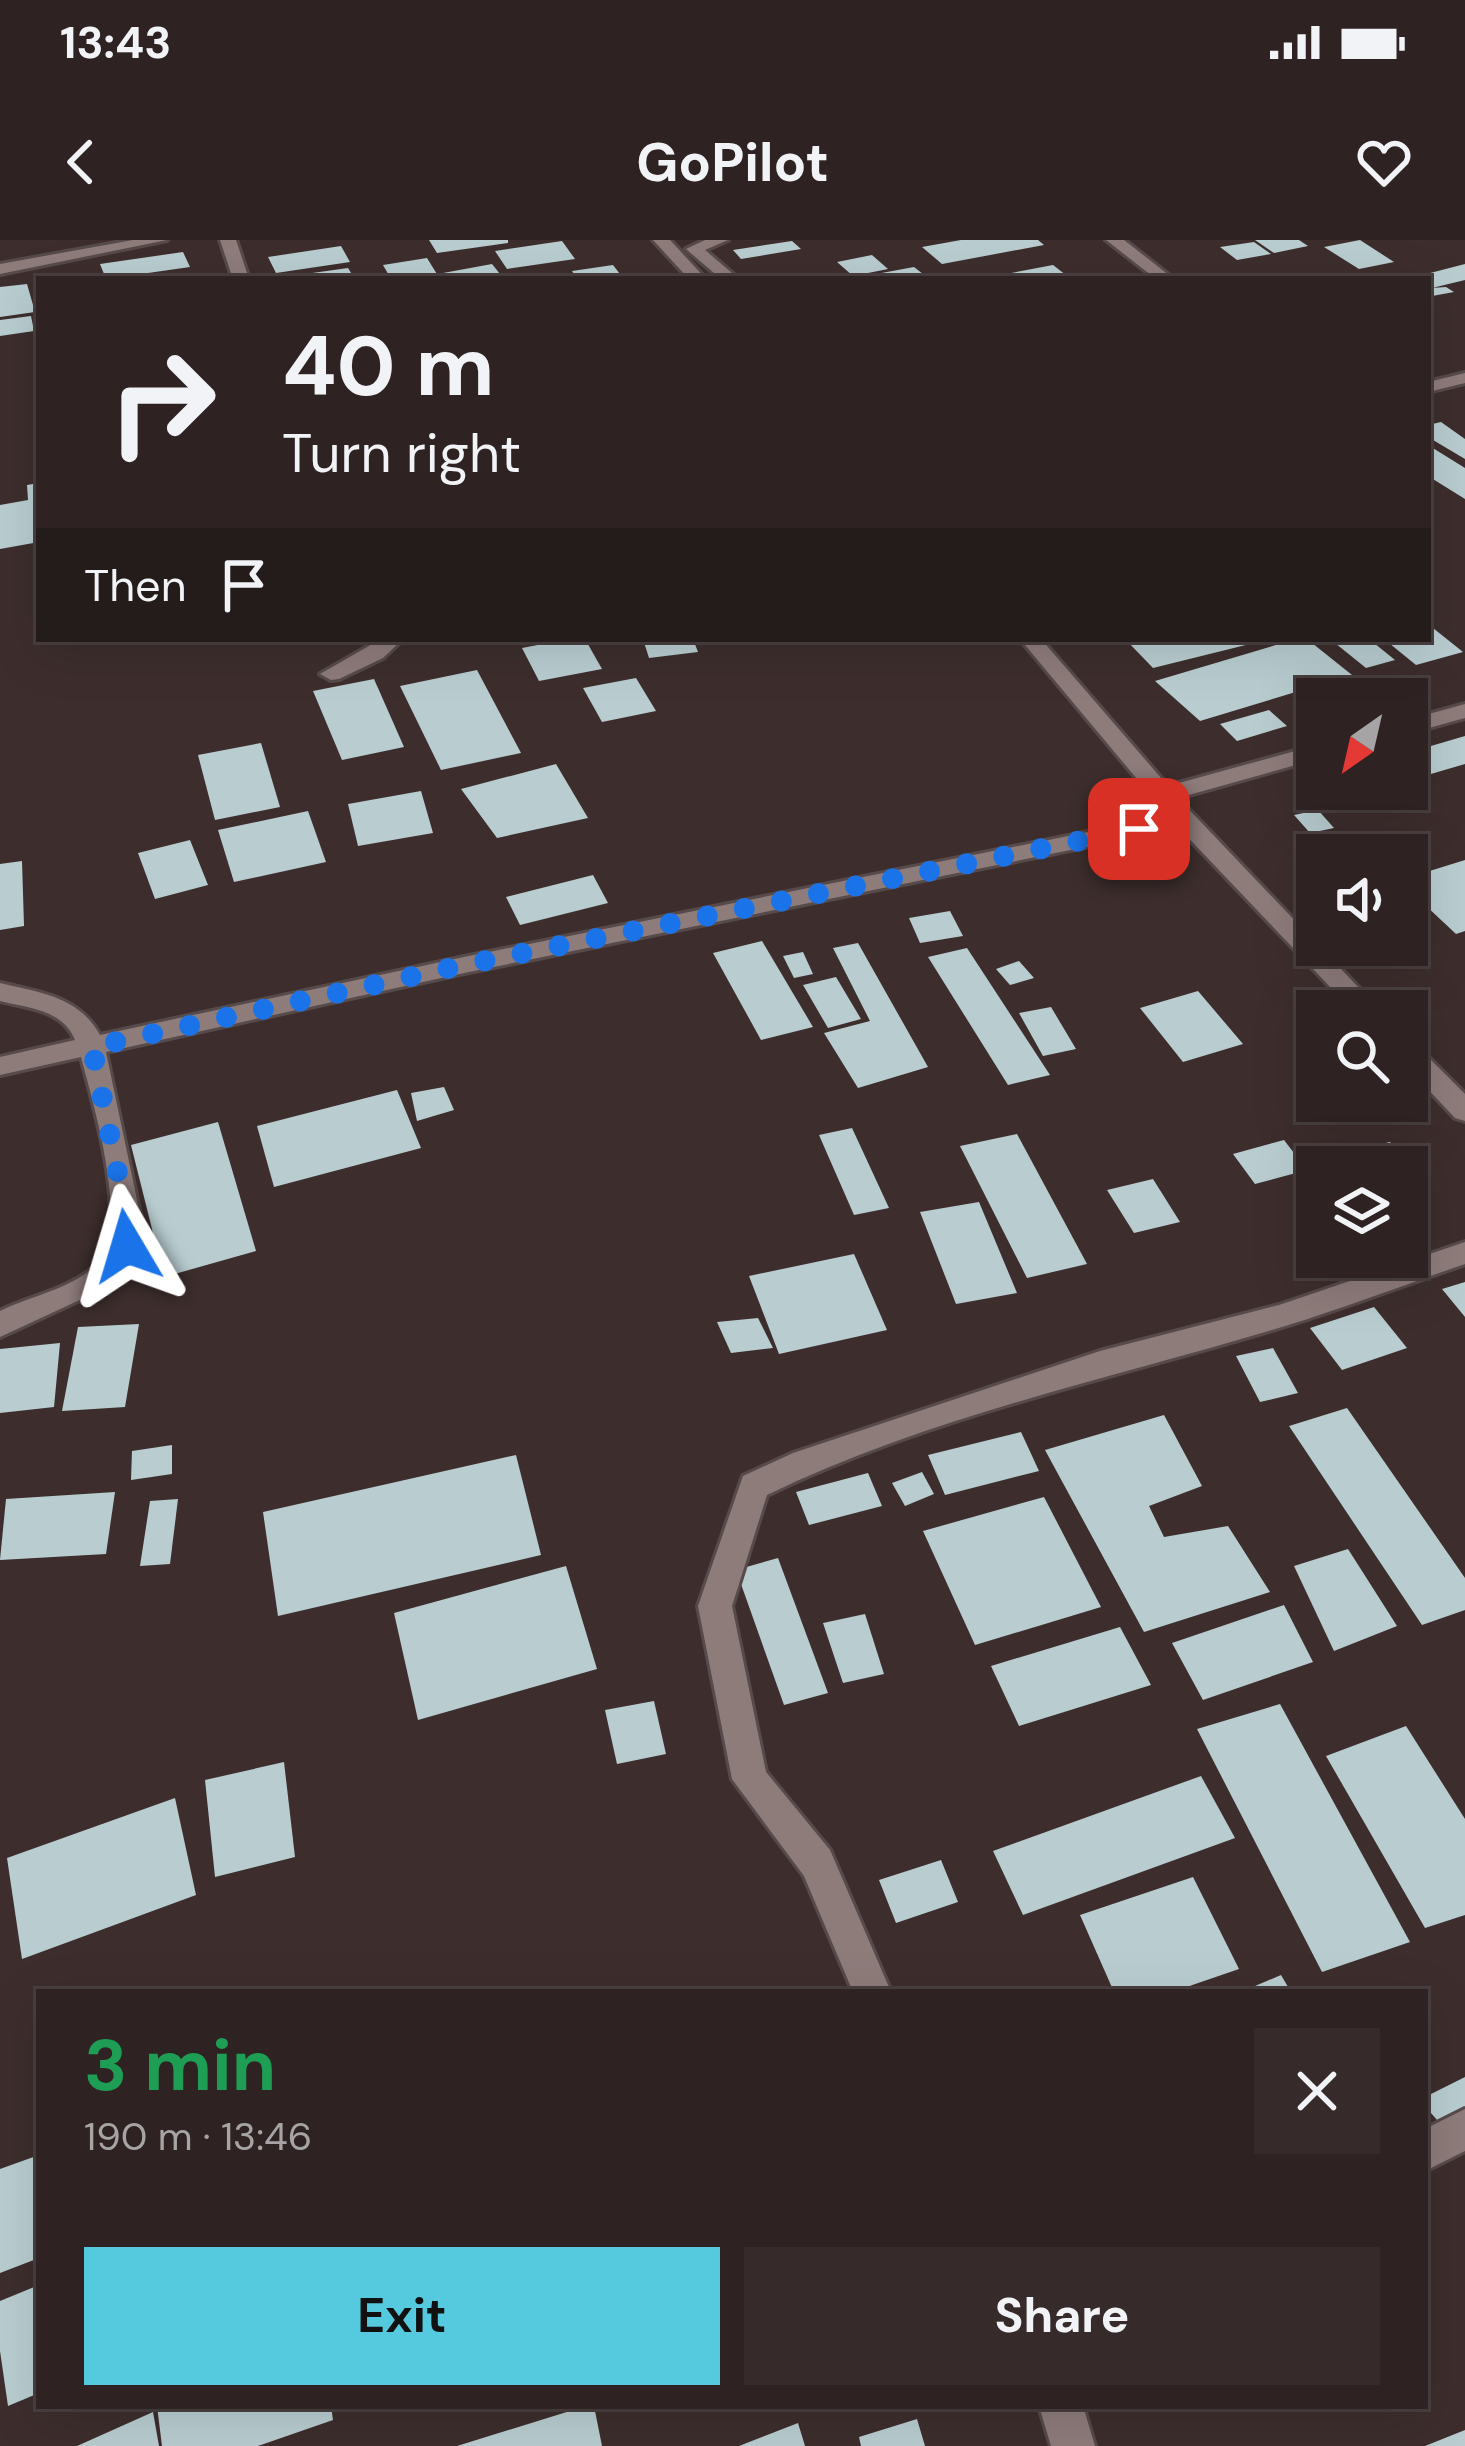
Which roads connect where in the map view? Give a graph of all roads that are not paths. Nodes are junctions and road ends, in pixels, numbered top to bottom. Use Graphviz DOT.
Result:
graph roads {
  1 [pos="158,240"];
  2 [pos="228,240"];
  3 [pos="661,240"];
  4 [pos="720,240"];
  5 [pos="1114,240"];
  6 [pos="2,265"];
  7 [pos="240,276"];
  8 [pos="695,276"];
  9 [pos="726,276"];
  10 [pos="1162,276"];
  11 [pos="1465,378"];
  12 [pos="1431,386"];
  13 [pos="390,642"];
  14 [pos="1033,642"];
  15 [pos="331,674"];
  16 [pos="1465,711"];
  17 [pos="1428,722"];
  18 [pos="1296,758"];
  19 [pos="1162,796"];
  20 [pos="1184,820"];
  21 [pos="1348,990"];
  22 [pos="0,992"];
  23 [pos="92,1047"];
  24 [pos="0,1066"];
  25 [pos="1428,1073"];
  26 [pos="1465,1112"];
  27 [pos="1465,1253"];
  28 [pos="0,1325"];
  29 [pos="871,1989"];
  30 [pos="1465,2128"];
  31 [pos="1428,2149"];
  32 [pos="1062,2409"];
  33 [pos="1073,2446"];
  1 -- 6 [label="street"];
  2 -- 7 [label="street"];
  3 -- 8 [label="street"];
  4 -- 9 [label="street"];
  5 -- 10 [label="street"];
  11 -- 12 [label="street"];
  13 -- 15 [label="street"];
  14 -- 19 [label="street"];
  16 -- 17 [label="street"];
  18 -- 19 [label="street"];
  19 -- 20 [label="street"];
  20 -- 21 [label="street"];
  20 -- 23 [label="street"];
  22 -- 23 [label="street"];
  23 -- 24 [label="street"];
  23 -- 28 [label="street"];
  25 -- 26 [label="street"];
  27 -- 29 [label="street"];
  30 -- 31 [label="street"];
  32 -- 33 [label="street"];
}
